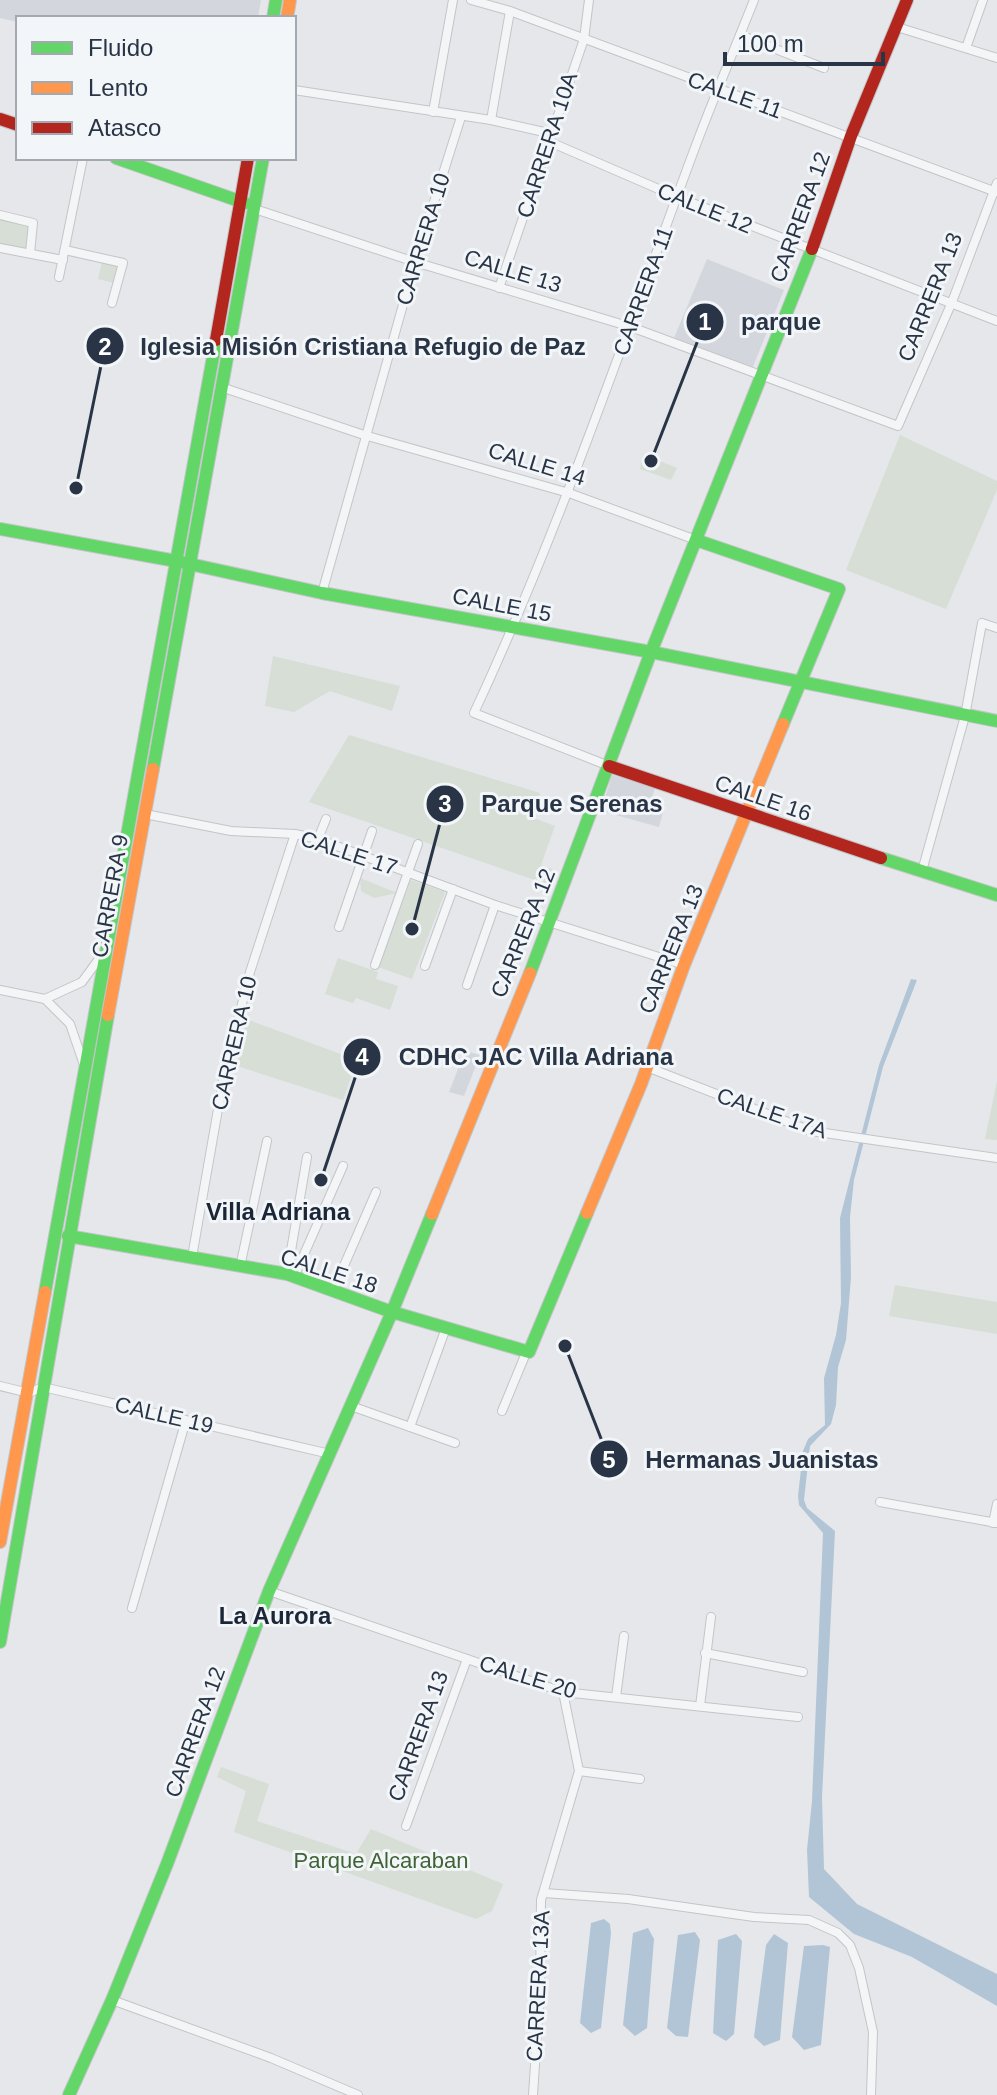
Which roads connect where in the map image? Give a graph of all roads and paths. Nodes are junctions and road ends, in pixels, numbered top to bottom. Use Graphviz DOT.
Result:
graph roads {
  1 [pos="453,0"];
  2 [pos="471,0"];
  3 [pos="589,0"];
  4 [pos="754,0"];
  5 [pos="907,0"];
  6 [pos="983,0"];
  7 [pos="510,11"];
  8 [pos="897,27"];
  9 [pos="740,35"];
  10 [pos="584,39"];
  11 [pos="966,48"];
  12 [pos="997,58"];
  13 [pos="824,68"];
  14 [pos="717,89"];
  15 [pos="296,90"];
  16 [pos="433,112"];
  17 [pos="461,117"];
  18 [pos="491,120"];
  19 [pos="851,136"];
  20 [pos="551,138"];
  21 [pos="83,160"];
  22 [pos="122,160"];
  23 [pos="248,160"];
  24 [pos="263,160"];
  25 [pos="996,189"];
  26 [pos="677,197"];
  27 [pos="241,200"];
  28 [pos="255,209"];
  29 [pos="0,215"];
  30 [pos="0,248"];
  31 [pos="812,249"];
  32 [pos="65,250"];
  33 [pos="30,253"];
  34 [pos="63,260"];
  35 [pos="415,262"];
  36 [pos="59,277"];
  37 [pos="499,288"];
  38 [pos="952,302"];
  39 [pos="112,303"];
  40 [pos="997,321"];
  41 [pos="631,327"];
  42 [pos="760,376"];
  43 [pos="221,387"];
  44 [pos="898,426"];
  45 [pos="364,435"];
  46 [pos="569,493"];
  47 [pos="0,529"];
  48 [pos="696,540"];
  49 [pos="176,561"];
  50 [pos="191,565"];
  51 [pos="839,589"];
  52 [pos="322,593"];
  53 [pos="514,626"];
  54 [pos="997,628"];
  55 [pos="651,652"];
  56 [pos="801,684"];
  57 [pos="474,713"];
  58 [pos="965,716"];
  59 [pos="997,721"];
  60 [pos="609,766"];
  61 [pos="748,813"];
  62 [pos="145,814"];
  63 [pos="326,819"];
  64 [pos="372,831"];
  65 [pos="295,834"];
  66 [pos="318,839"];
  67 [pos="418,844"];
  68 [pos="364,857"];
  69 [pos="922,871"];
  70 [pos="407,873"];
  71 [pos="453,889"];
  72 [pos="997,895"];
  73 [pos="495,905"];
  74 [pos="551,921"];
  75 [pos="339,927"];
  76 [pos="105,949"];
  77 [pos="375,965"];
  78 [pos="684,965"];
  79 [pos="425,966"];
  80 [pos="467,985"];
  81 [pos="0,990"];
  82 [pos="45,999"];
  83 [pos="84,1066"];
  84 [pos="647,1067"];
  85 [pos="267,1141"];
  86 [pos="307,1157"];
  87 [pos="997,1158"];
  88 [pos="343,1166"];
  89 [pos="376,1192"];
  90 [pos="68,1236"];
  91 [pos="192,1257"];
  92 [pos="240,1267"];
  93 [pos="291,1276"];
  94 [pos="333,1291"];
  95 [pos="392,1312"];
  96 [pos="446,1328"];
  97 [pos="526,1353"];
  98 [pos="0,1386"];
  99 [pos="43,1387"];
  100 [pos="29,1393"];
  101 [pos="351,1406"];
  102 [pos="502,1411"];
  103 [pos="186,1420"];
  104 [pos="410,1427"];
  105 [pos="455,1443"];
  106 [pos="330,1454"];
  107 [pos="4,1499"];
  108 [pos="880,1502"];
  109 [pos="997,1504"];
  110 [pos="995,1523"];
  111 [pos="0,1542"];
  112 [pos="269,1591"];
  113 [pos="132,1608"];
  114 [pos="711,1617"];
  115 [pos="624,1636"];
  116 [pos="0,1642"];
  117 [pos="705,1653"];
  118 [pos="467,1659"];
  119 [pos="803,1672"];
  120 [pos="563,1692"];
  121 [pos="616,1697"];
  122 [pos="700,1706"];
  123 [pos="798,1717"];
  124 [pos="579,1771"];
  125 [pos="640,1779"];
  126 [pos="406,1826"];
  127 [pos="544,1893"];
  128 [pos="112,2000"];
  129 [pos="69,2095"];
  130 [pos="358,2095"];
  131 [pos="533,2095"];
  132 [pos="871,2095"];
  1 -- 16 [label="street"];
  2 -- 7 [label="street, CALLE 11"];
  3 -- 10 [label="street, CARRERA 10A"];
  4 -- 9 [label="street, CARRERA 11"];
  5 -- 8 [label="main road, CARRERA 12"];
  6 -- 11 [label="street"];
  7 -- 10 [label="street, CALLE 11"];
  7 -- 18 [label="street"];
  8 -- 11 [label="street"];
  8 -- 19 [label="main road, CARRERA 12"];
  9 -- 13 [label="street"];
  9 -- 14 [label="street, CARRERA 11"];
  10 -- 14 [label="street, CALLE 11"];
  10 -- 20 [label="street, CARRERA 10A"];
  11 -- 12 [label="street"];
  14 -- 19 [label="street, CALLE 11"];
  14 -- 26 [label="street, CARRERA 11"];
  15 -- 16 [label="street, CALLE 12"];
  16 -- 17 [label="street, CALLE 12"];
  17 -- 18 [label="street, CALLE 12"];
  17 -- 35 [label="street, CARRERA 10"];
  18 -- 20 [label="street, CALLE 12"];
  19 -- 25 [label="street, CALLE 11"];
  19 -- 31 [label="main road, CARRERA 12"];
  20 -- 26 [label="street, CALLE 12"];
  20 -- 37 [label="street, CARRERA 10A"];
  21 -- 32 [label="street"];
  22 -- 27 [label="main road, CALLE 13"];
  23 -- 27 [label="main road, CARRERA 9"];
  24 -- 28 [label="main road, CARRERA 9"];
  25 -- 38 [label="street, CARRERA 13"];
  26 -- 31 [label="street, CALLE 12"];
  26 -- 41 [label="street, CARRERA 11"];
  27 -- 28 [label="main road, CALLE 13"];
  27 -- 49 [label="main road, CARRERA 9"];
  28 -- 35 [label="street, CALLE 13"];
  28 -- 43 [label="main road, CARRERA 9"];
  29 -- 33 [label="street"];
  30 -- 33 [label="street"];
  31 -- 38 [label="street, CALLE 12"];
  31 -- 42 [label="main road, CARRERA 12"];
  32 -- 34 [label="street"];
  32 -- 39 [label="street"];
  33 -- 34 [label="street"];
  34 -- 36 [label="street"];
  35 -- 37 [label="street, CALLE 13"];
  35 -- 45 [label="street, CARRERA 10"];
  37 -- 41 [label="street, CALLE 13"];
  38 -- 40 [label="street, CALLE 12"];
  38 -- 44 [label="street, CARRERA 13"];
  41 -- 42 [label="street, CALLE 13"];
  41 -- 46 [label="street, CARRERA 11"];
  42 -- 44 [label="street, CALLE 13"];
  42 -- 48 [label="main road, CARRERA 12"];
  43 -- 45 [label="street, CALLE 14"];
  43 -- 50 [label="main road, CARRERA 9"];
  45 -- 46 [label="street, CALLE 14"];
  45 -- 52 [label="street, CARRERA 10"];
  46 -- 48 [label="street, CALLE 14"];
  46 -- 53 [label="street, CARRERA 11"];
  47 -- 49 [label="main road, CALLE 15"];
  48 -- 51 [label="main road, CALLE 14"];
  48 -- 55 [label="main road, CARRERA 12"];
  49 -- 50 [label="main road, CALLE 15"];
  49 -- 76 [label="main road, CARRERA 9"];
  50 -- 52 [label="main road, CALLE 15"];
  50 -- 62 [label="main road, CARRERA 9"];
  51 -- 56 [label="main road, CARRERA 13"];
  52 -- 53 [label="main road, CALLE 15"];
  53 -- 55 [label="main road, CALLE 15"];
  53 -- 57 [label="street, CARRERA 11"];
  54 -- 58 [label="street"];
  55 -- 56 [label="main road, CALLE 15"];
  55 -- 60 [label="main road, CARRERA 12"];
  56 -- 58 [label="main road, CALLE 15"];
  56 -- 61 [label="main road, CARRERA 13"];
  57 -- 60 [label="street, CALLE 16"];
  58 -- 59 [label="main road, CALLE 15"];
  58 -- 69 [label="street"];
  60 -- 61 [label="main road, CALLE 16"];
  60 -- 74 [label="main road, CARRERA 12"];
  61 -- 69 [label="main road, CALLE 16"];
  61 -- 78 [label="main road, CARRERA 13"];
  62 -- 65 [label="street, CALLE 17"];
  62 -- 90 [label="main road, CARRERA 9"];
  63 -- 66 [label="street"];
  64 -- 68 [label="street"];
  65 -- 66 [label="street, CALLE 17"];
  65 -- 91 [label="street, CARRERA 10"];
  66 -- 68 [label="street, CALLE 17"];
  67 -- 70 [label="street"];
  68 -- 70 [label="street, CALLE 17"];
  68 -- 75 [label="street"];
  69 -- 72 [label="main road, CALLE 16"];
  70 -- 71 [label="street, CALLE 17"];
  70 -- 77 [label="street"];
  71 -- 73 [label="street, CALLE 17"];
  71 -- 79 [label="street"];
  73 -- 74 [label="street, CALLE 17"];
  73 -- 80 [label="street"];
  74 -- 78 [label="street, CALLE 17"];
  74 -- 95 [label="main road, CARRERA 12"];
  76 -- 82 [label="street"];
  76 -- 83 [label="main road, CARRERA 9"];
  78 -- 84 [label="main road, CARRERA 13"];
  81 -- 82 [label="street"];
  82 -- 83 [label="street"];
  83 -- 100 [label="main road, CARRERA 9"];
  84 -- 87 [label="street, CALLE 17A"];
  84 -- 97 [label="main road, CARRERA 13"];
  85 -- 92 [label="street"];
  86 -- 93 [label="street"];
  88 -- 93 [label="street"];
  89 -- 94 [label="street"];
  90 -- 91 [label="main road, CALLE 18"];
  90 -- 99 [label="main road, CARRERA 9"];
  91 -- 92 [label="main road, CALLE 18"];
  92 -- 93 [label="main road, CALLE 18"];
  93 -- 94 [label="main road, CALLE 18"];
  94 -- 95 [label="main road, CALLE 18"];
  95 -- 96 [label="main road, CALLE 18"];
  95 -- 101 [label="main road, CARRERA 12"];
  96 -- 97 [label="main road, CALLE 18"];
  96 -- 104 [label="street"];
  97 -- 102 [label="street, CARRERA 13"];
  98 -- 100 [label="street"];
  99 -- 100 [label="street"];
  99 -- 103 [label="street, CALLE 19"];
  99 -- 116 [label="main road, CARRERA 9"];
  100 -- 107 [label="main road, CARRERA 9"];
  101 -- 104 [label="street"];
  101 -- 106 [label="main road, CARRERA 12"];
  103 -- 106 [label="street, CALLE 19"];
  103 -- 113 [label="street"];
  104 -- 105 [label="street"];
  106 -- 112 [label="main road, CARRERA 12"];
  107 -- 111 [label="main road, CARRERA 9"];
  108 -- 110 [label="street"];
  109 -- 110 [label="street"];
  112 -- 118 [label="street, CALLE 20"];
  112 -- 128 [label="main road, CARRERA 12"];
  114 -- 117 [label="street"];
  115 -- 121 [label="street"];
  117 -- 119 [label="street"];
  117 -- 122 [label="street"];
  118 -- 120 [label="street, CALLE 20"];
  118 -- 126 [label="street, CARRERA 13"];
  120 -- 121 [label="street, CALLE 20"];
  120 -- 124 [label="street, CARRERA 13A"];
  121 -- 122 [label="street, CALLE 20"];
  122 -- 123 [label="street, CALLE 20"];
  124 -- 125 [label="street"];
  124 -- 127 [label="street, CARRERA 13A"];
  127 -- 131 [label="street, CARRERA 13A"];
  127 -- 132 [label="street"];
  128 -- 129 [label="main road, CARRERA 12"];
  128 -- 130 [label="street"];
}
